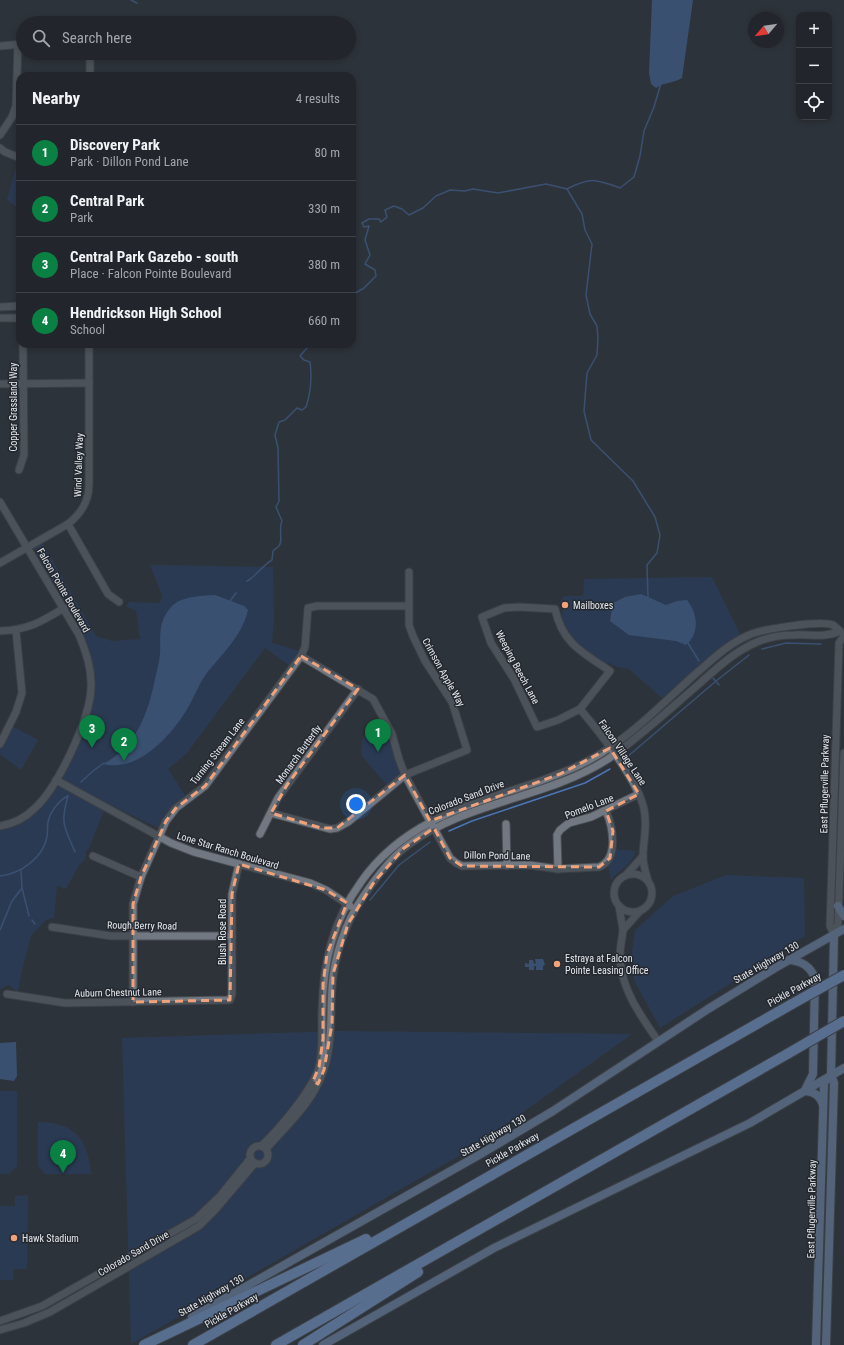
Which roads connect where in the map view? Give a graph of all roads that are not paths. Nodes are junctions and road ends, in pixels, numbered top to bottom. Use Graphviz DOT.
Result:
graph roads {
  1 [pos="16,44"];
  2 [pos="0,46"];
  3 [pos="20,60"];
  4 [pos="90,60"];
  5 [pos="19,72"];
  6 [pos="90,72"];
  7 [pos="16,106"];
  8 [pos="0,135"];
  9 [pos="0,148"];
  10 [pos="16,156"];
  11 [pos="0,306"];
  12 [pos="16,306"];
  13 [pos="0,318"];
  14 [pos="16,318"];
  15 [pos="23,348"];
  16 [pos="89,348"];
  17 [pos="23,382"];
  18 [pos="89,383"];
  19 [pos="0,384"];
  20 [pos="19,470"];
  21 [pos="0,502"];
  22 [pos="68,524"];
  23 [pos="28,548"];
  24 [pos="0,564"];
  25 [pos="409,572"];
  26 [pos="119,602"];
  27 [pos="408,606"];
  28 [pos="64,608"];
  29 [pos="0,631"];
  30 [pos="16,631"];
  31 [pos="843,633"];
  32 [pos="301,656"];
  33 [pos="358,689"];
  34 [pos="580,709"];
  35 [pos="835,738"];
  36 [pos="0,744"];
  37 [pos="612,751"];
  38 [pos="844,753"];
  39 [pos="405,775"];
  40 [pos="56,780"];
  41 [pos="639,794"];
  42 [pos="842,802"];
  43 [pos="606,811"];
  44 [pos="270,812"];
  45 [pos="430,821"];
  46 [pos="506,824"];
  47 [pos="0,826"];
  48 [pos="434,828"];
  49 [pos="260,834"];
  50 [pos="159,837"];
  51 [pos="94,856"];
  52 [pos="643,856"];
  53 [pos="239,864"];
  54 [pos="507,866"];
  55 [pos="558,869"];
  56 [pos="140,876"];
  57 [pos="625,876"];
  58 [pos="648,881"];
  59 [pos="347,903"];
  60 [pos="619,906"];
  61 [pos="838,906"];
  62 [pos="355,909"];
  63 [pos="640,911"];
  64 [pos="844,916"];
  65 [pos="52,927"];
  66 [pos="844,929"];
  67 [pos="623,930"];
  68 [pos="834,935"];
  69 [pos="133,936"];
  70 [pos="232,936"];
  71 [pos="789,960"];
  72 [pos="844,975"];
  73 [pos="7,994"];
  74 [pos="230,1000"];
  75 [pos="133,1002"];
  76 [pos="844,1021"];
  77 [pos="658,1041"];
  78 [pos="844,1068"];
  79 [pos="831,1075"];
  80 [pos="316,1082"];
  81 [pos="804,1091"];
  82 [pos="824,1108"];
  83 [pos="264,1147"];
  84 [pos="253,1161"];
  85 [pos="536,1198"];
  86 [pos="447,1200"];
  87 [pos="821,1210"];
  88 [pos="830,1210"];
  89 [pos="53,1300"];
  90 [pos="50,1312"];
  91 [pos="0,1321"];
  92 [pos="0,1330"];
  93 [pos="143,1345"];
  94 [pos="193,1345"];
  95 [pos="276,1345"];
  96 [pos="303,1345"];
  97 [pos="323,1345"];
  98 [pos="816,1345"];
  99 [pos="826,1345"];
  1 -- 2 [label="street"];
  3 -- 5 [label="street"];
  4 -- 6 [label="street"];
  7 -- 8 [label="street"];
  9 -- 10 [label="street"];
  11 -- 12 [label="street"];
  13 -- 14 [label="street"];
  15 -- 17 [label="street, Copper Grassland Way"];
  16 -- 18 [label="street, Wind Valley Way"];
  17 -- 18 [label="street"];
  17 -- 19 [label="street"];
  17 -- 20 [label="street, Copper Grassland Way"];
  18 -- 22 [label="street, Wind Valley Way"];
  21 -- 23 [label="street, Falcon Pointe Boulevard"];
  22 -- 23 [label="street, Wind Valley Way"];
  22 -- 26 [label="street"];
  23 -- 24 [label="street, Wind Valley Way"];
  23 -- 28 [label="street, Falcon Pointe Boulevard"];
  25 -- 27 [label="street, Crimson Apple Way"];
  27 -- 32 [label="street, Turning Stream Lane"];
  27 -- 39 [label="street, Crimson Apple Way"];
  28 -- 30 [label="street"];
  28 -- 40 [label="street, Falcon Pointe Boulevard"];
  29 -- 30 [label="street"];
  30 -- 36 [label="street"];
  31 -- 35 [label="street, East Pflugerville Parkway"];
  31 -- 37 [label="street, Colorado Sand Drive"];
  31 -- 37 [label="street, Colorado Sand Drive"];
  32 -- 33 [label="street, Dillon Pond Lane"];
  32 -- 50 [label="street, Turning Stream Lane"];
  33 -- 39 [label="street, Dillon Pond Lane"];
  33 -- 44 [label="street, Monarch Butterfly"];
  34 -- 34 [label="street, Weeping Beech Lane"];
  34 -- 37 [label="street, Falcon Village Lane"];
  35 -- 42 [label="street"];
  35 -- 68 [label="street, East Pflugerville Parkway"];
  37 -- 41 [label="street, Falcon Village Lane"];
  37 -- 45 [label="street, Colorado Sand Drive"];
  37 -- 48 [label="street, Colorado Sand Drive"];
  38 -- 42 [label="street, East Pflugerville Parkway"];
  39 -- 44 [label="street, Crimson Apple Way"];
  39 -- 45 [label="street, Dillon Pond Lane"];
  40 -- 47 [label="street, Falcon Pointe Boulevard"];
  40 -- 50 [label="street, Lone Star Ranch Boulevard"];
  41 -- 43 [label="street, Pomelo Lane"];
  41 -- 52 [label="street, Falcon Village Lane"];
  42 -- 61 [label="street, East Pflugerville Parkway"];
  43 -- 55 [label="street, Pomelo Lane"];
  43 -- 55 [label="street, Dillon Pond Lane"];
  44 -- 49 [label="street, Monarch Butterfly"];
  45 -- 48 [label="street, Dillon Pond Lane"];
  45 -- 59 [label="street, Colorado Sand Drive"];
  46 -- 54 [label="street"];
  48 -- 54 [label="street, Dillon Pond Lane"];
  48 -- 62 [label="street, Colorado Sand Drive"];
  50 -- 53 [label="street, Lone Star Ranch Boulevard"];
  50 -- 56 [label="street, Turning Stream Lane"];
  51 -- 56 [label="street"];
  52 -- 57 [label="street"];
  52 -- 58 [label="street, Falcon Village Lane"];
  53 -- 59 [label="street, Lone Star Ranch Boulevard"];
  53 -- 70 [label="street, Blush Rose Road"];
  54 -- 55 [label="street, Dillon Pond Lane"];
  56 -- 69 [label="street, Turning Stream Lane"];
  57 -- 58 [label="street"];
  57 -- 60 [label="street"];
  58 -- 63 [label="street"];
  59 -- 62 [label="street, Lone Star Ranch Boulevard"];
  59 -- 80 [label="street, Colorado Sand Drive"];
  60 -- 63 [label="street"];
  60 -- 67 [label="street"];
  61 -- 64 [label="main road"];
  61 -- 68 [label="street, East Pflugerville Parkway"];
  62 -- 80 [label="street, Colorado Sand Drive"];
  63 -- 67 [label="street"];
  65 -- 69 [label="street, Rough Berry Road"];
  66 -- 68 [label="main road, State Highway 130"];
  67 -- 77 [label="street"];
  68 -- 71 [label="main road, State Highway 130"];
  68 -- 79 [label="main road, East Pflugerville Parkway"];
  69 -- 70 [label="street, Rough Berry Road"];
  69 -- 75 [label="street, Turning Stream Lane"];
  70 -- 74 [label="street, Blush Rose Road"];
  71 -- 77 [label="main road, State Highway 130"];
  71 -- 81 [label="main road"];
  72 -- 86 [label="highway, Pickle Parkway, bridge"];
  73 -- 75 [label="street, Auburn Chestnut Lane"];
  74 -- 75 [label="street, Auburn Chestnut Lane"];
  76 -- 85 [label="highway, bridge"];
  77 -- 93 [label="main road, State Highway 130"];
  78 -- 79 [label="main road"];
  79 -- 81 [label="main road"];
  79 -- 82 [label="main road, East Pflugerville Parkway"];
  79 -- 88 [label="main road, East Pflugerville Parkway"];
  80 -- 83 [label="street, Colorado Sand Drive"];
  81 -- 82 [label="main road"];
  81 -- 97 [label="main road"];
  82 -- 87 [label="main road, East Pflugerville Parkway"];
  83 -- 84 [label="street"];
  83 -- 84 [label="street"];
  84 -- 89 [label="street, Colorado Sand Drive"];
  84 -- 90 [label="street, Colorado Sand Drive"];
  85 -- 95 [label="highway"];
  85 -- 96 [label="highway"];
  86 -- 93 [label="highway"];
  86 -- 94 [label="highway, Pickle Parkway"];
  87 -- 88 [label="main road"];
  87 -- 98 [label="main road, East Pflugerville Parkway"];
  88 -- 99 [label="main road, East Pflugerville Parkway"];
  89 -- 90 [label="street"];
  89 -- 91 [label="street, Colorado Sand Drive"];
  90 -- 92 [label="street, Colorado Sand Drive"];
}
